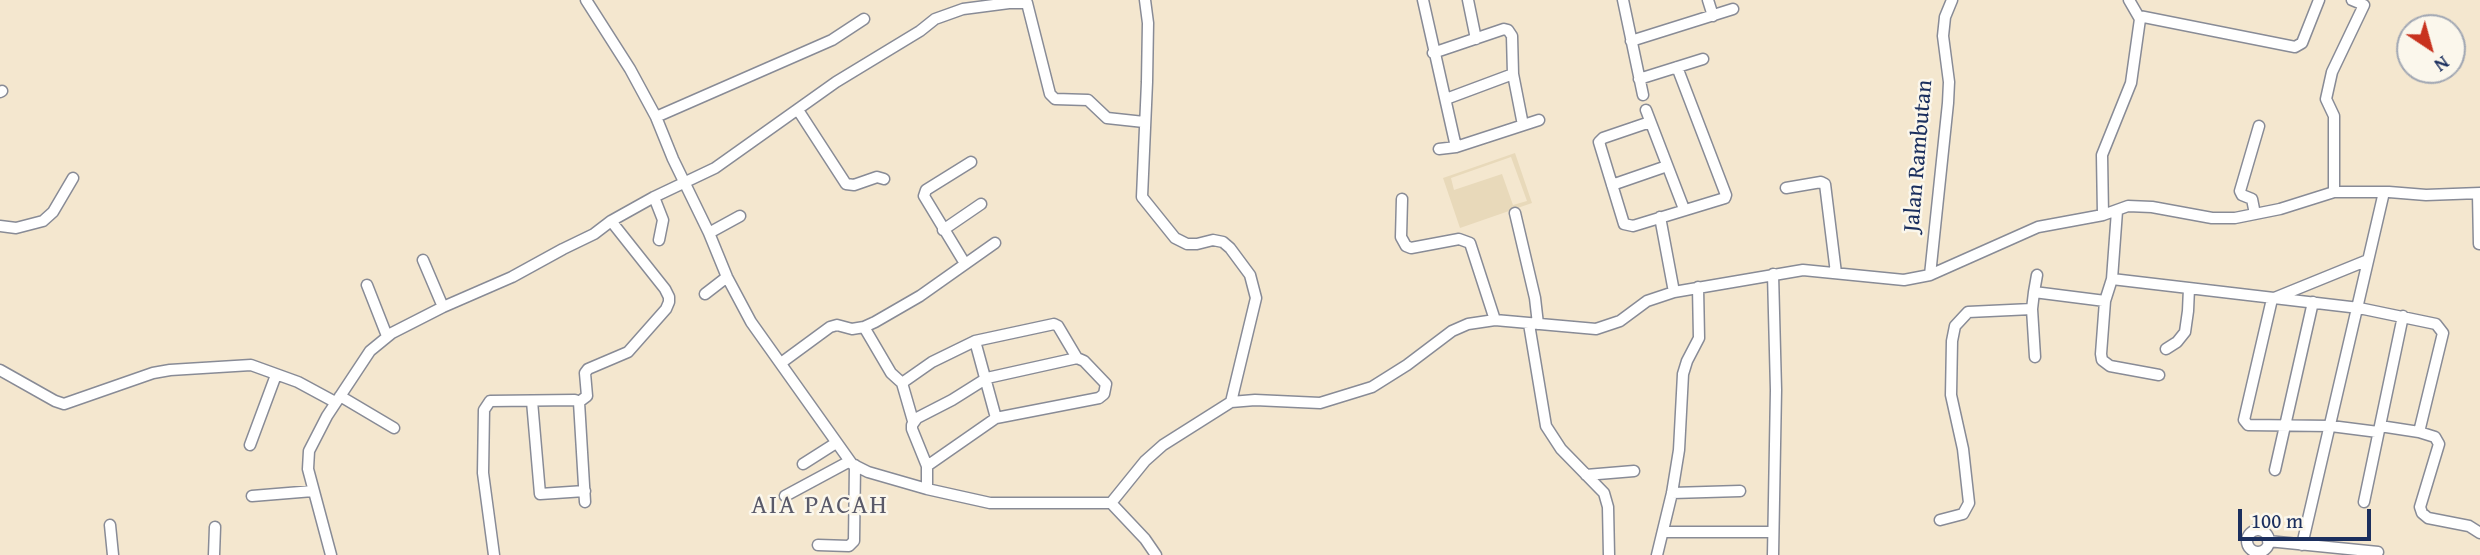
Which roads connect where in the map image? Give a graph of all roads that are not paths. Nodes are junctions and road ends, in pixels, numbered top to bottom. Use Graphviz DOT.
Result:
graph roads {
  1 [pos="586,0"];
  2 [pos="1145,0"];
  3 [pos="1423,0"];
  4 [pos="1468,0"];
  5 [pos="1623,0"];
  6 [pos="1708,0"];
  7 [pos="1952,0"];
  8 [pos="2129,0"];
  9 [pos="2319,0"];
  10 [pos="2352,0"];
  11 [pos="1733,9"];
  12 [pos="1713,16"];
  13 [pos="2138,16"];
  14 [pos="864,19"];
  15 [pos="1475,38"];
  16 [pos="1631,41"];
  17 [pos="1433,53"];
  18 [pos="1703,59"];
  19 [pos="1677,67"];
  20 [pos="1513,74"];
  21 [pos="1639,79"];
  22 [pos="1643,95"];
  23 [pos="1446,99"];
  24 [pos="798,110"];
  25 [pos="1646,110"];
  26 [pos="656,117"];
  27 [pos="1539,120"];
  28 [pos="1144,122"];
  29 [pos="1650,122"];
  30 [pos="1523,125"];
  31 [pos="2259,126"];
  32 [pos="1456,147"];
  33 [pos="1439,149"];
  34 [pos="971,162"];
  35 [pos="1667,166"];
  36 [pos="74,177"];
  37 [pos="884,179"];
  38 [pos="685,183"];
  39 [pos="1612,185"];
  40 [pos="1786,188"];
  41 [pos="2334,192"];
  42 [pos="2384,192"];
  43 [pos="2479,193"];
  44 [pos="654,197"];
  45 [pos="1402,199"];
  46 [pos="981,204"];
  47 [pos="1684,209"];
  48 [pos="2117,211"];
  49 [pos="1515,213"];
  50 [pos="2255,214"];
  51 [pos="2103,215"];
  52 [pos="740,216"];
  53 [pos="1660,217"];
  54 [pos="611,220"];
  55 [pos="0,226"];
  56 [pos="943,230"];
  57 [pos="709,233"];
  58 [pos="659,240"];
  59 [pos="995,243"];
  60 [pos="2479,244"];
  61 [pos="423,260"];
  62 [pos="2368,260"];
  63 [pos="964,262"];
  64 [pos="1836,273"];
  65 [pos="1773,274"];
  66 [pos="1930,275"];
  67 [pos="2037,275"];
  68 [pos="727,277"];
  69 [pos="2112,279"];
  70 [pos="367,285"];
  71 [pos="1698,287"];
  72 [pos="2189,288"];
  73 [pos="1674,292"];
  74 [pos="2035,292"];
  75 [pos="705,294"];
  76 [pos="2273,299"];
  77 [pos="2105,301"];
  78 [pos="2313,302"];
  79 [pos="443,307"];
  80 [pos="2358,308"];
  81 [pos="2032,309"];
  82 [pos="2403,316"];
  83 [pos="1495,320"];
  84 [pos="1533,324"];
  85 [pos="864,327"];
  86 [pos="387,336"];
  87 [pos="975,341"];
  88 [pos="2166,349"];
  89 [pos="2035,357"];
  90 [pos="1077,358"];
  91 [pos="781,363"];
  92 [pos="0,370"];
  93 [pos="2159,374"];
  94 [pos="276,375"];
  95 [pos="987,378"];
  96 [pos="902,383"];
  97 [pos="338,399"];
  98 [pos="532,401"];
  99 [pos="579,402"];
  100 [pos="1231,402"];
  101 [pos="996,418"];
  102 [pos="914,421"];
  103 [pos="2285,425"];
  104 [pos="2331,426"];
  105 [pos="394,428"];
  106 [pos="2379,429"];
  107 [pos="2419,432"];
  108 [pos="836,443"];
  109 [pos="250,446"];
  110 [pos="853,463"];
  111 [pos="803,464"];
  112 [pos="926,466"];
  113 [pos="2275,470"];
  114 [pos="1634,471"];
  115 [pos="1586,475"];
  116 [pos="927,489"];
  117 [pos="313,491"];
  118 [pos="1740,491"];
  119 [pos="1672,493"];
  120 [pos="253,496"];
  121 [pos="785,496"];
  122 [pos="2364,502"];
  123 [pos="1111,503"];
  124 [pos="1940,520"];
  125 [pos="110,525"];
  126 [pos="215,527"];
  127 [pos="1664,532"];
  128 [pos="1772,532"];
  129 [pos="2480,533"];
  130 [pos="2268,541"];
  131 [pos="818,545"];
  132 [pos="2302,545"];
  133 [pos="2378,552"];
  134 [pos="113,555"];
  135 [pos="214,555"];
  136 [pos="331,555"];
  137 [pos="495,555"];
  138 [pos="1156,555"];
  139 [pos="1609,555"];
  140 [pos="1657,555"];
  141 [pos="1773,555"];
  1 -- 26 [label="street"];
  2 -- 28 [label="street"];
  3 -- 17 [label="street"];
  4 -- 15 [label="street"];
  5 -- 16 [label="street"];
  6 -- 12 [label="street"];
  7 -- 66 [label="street, Jalan Rambutan"];
  8 -- 13 [label="street"];
  9 -- 13 [label="street"];
  10 -- 41 [label="street"];
  11 -- 12 [label="street"];
  12 -- 16 [label="street"];
  13 -- 51 [label="street"];
  14 -- 26 [label="street"];
  15 -- 17 [label="street"];
  15 -- 20 [label="street"];
  16 -- 21 [label="street"];
  17 -- 23 [label="street"];
  18 -- 19 [label="street"];
  19 -- 21 [label="street"];
  19 -- 47 [label="street"];
  20 -- 23 [label="street"];
  20 -- 30 [label="street"];
  21 -- 22 [label="street"];
  23 -- 32 [label="street"];
  24 -- 28 [label="street"];
  24 -- 37 [label="street"];
  24 -- 38 [label="street"];
  25 -- 29 [label="street"];
  26 -- 38 [label="street"];
  27 -- 30 [label="street"];
  28 -- 100 [label="street"];
  29 -- 35 [label="street"];
  29 -- 39 [label="street"];
  30 -- 32 [label="street"];
  31 -- 50 [label="street"];
  32 -- 33 [label="street"];
  34 -- 56 [label="street"];
  35 -- 39 [label="street"];
  35 -- 47 [label="street"];
  36 -- 55 [label="street"];
  38 -- 44 [label="street"];
  38 -- 57 [label="street"];
  39 -- 53 [label="street"];
  40 -- 64 [label="street"];
  41 -- 42 [label="street"];
  41 -- 50 [label="street"];
  42 -- 43 [label="street"];
  42 -- 62 [label="street"];
  43 -- 60 [label="street"];
  44 -- 54 [label="street"];
  44 -- 58 [label="street"];
  45 -- 83 [label="street"];
  46 -- 56 [label="street"];
  47 -- 53 [label="street"];
  48 -- 50 [label="street"];
  48 -- 51 [label="street"];
  48 -- 69 [label="street"];
  49 -- 84 [label="street"];
  51 -- 66 [label="street"];
  52 -- 57 [label="street"];
  53 -- 73 [label="street"];
  54 -- 79 [label="street"];
  54 -- 99 [label="street"];
  56 -- 63 [label="street"];
  57 -- 68 [label="street"];
  59 -- 63 [label="street"];
  61 -- 79 [label="street"];
  62 -- 76 [label="street"];
  62 -- 80 [label="street"];
  63 -- 85 [label="street"];
  64 -- 65 [label="street"];
  64 -- 66 [label="street"];
  65 -- 71 [label="street"];
  65 -- 128 [label="street"];
  67 -- 74 [label="street"];
  68 -- 75 [label="street"];
  68 -- 91 [label="street"];
  69 -- 72 [label="street"];
  69 -- 77 [label="street"];
  70 -- 86 [label="street"];
  71 -- 73 [label="street"];
  71 -- 119 [label="street"];
  72 -- 76 [label="street"];
  72 -- 88 [label="street"];
  73 -- 84 [label="street"];
  74 -- 77 [label="street"];
  74 -- 81 [label="street"];
  76 -- 78 [label="street"];
  76 -- 103 [label="street"];
  77 -- 93 [label="street"];
  78 -- 80 [label="street"];
  78 -- 103 [label="street"];
  79 -- 86 [label="street"];
  80 -- 82 [label="street"];
  80 -- 104 [label="street"];
  81 -- 89 [label="street"];
  81 -- 124 [label="street"];
  82 -- 106 [label="street"];
  82 -- 107 [label="street"];
  83 -- 84 [label="street"];
  83 -- 100 [label="street"];
  84 -- 115 [label="street"];
  85 -- 91 [label="street"];
  85 -- 96 [label="street"];
  86 -- 97 [label="street"];
  87 -- 90 [label="street"];
  87 -- 95 [label="street"];
  87 -- 96 [label="street"];
  90 -- 95 [label="street"];
  90 -- 101 [label="street"];
  91 -- 108 [label="street"];
  92 -- 94 [label="street"];
  94 -- 97 [label="street"];
  94 -- 109 [label="street"];
  95 -- 101 [label="street"];
  95 -- 102 [label="street"];
  96 -- 102 [label="street"];
  97 -- 105 [label="street"];
  97 -- 117 [label="street"];
  98 -- 99 [label="street"];
  98 -- 99 [label="street"];
  98 -- 137 [label="street"];
  100 -- 123 [label="street"];
  101 -- 112 [label="street"];
  102 -- 112 [label="street"];
  103 -- 104 [label="street"];
  103 -- 113 [label="street"];
  104 -- 106 [label="street"];
  104 -- 132 [label="street"];
  106 -- 107 [label="street"];
  106 -- 122 [label="street"];
  107 -- 129 [label="street"];
  108 -- 110 [label="street"];
  108 -- 111 [label="street"];
  110 -- 116 [label="street"];
  110 -- 121 [label="street"];
  110 -- 131 [label="street"];
  112 -- 116 [label="street"];
  114 -- 115 [label="street"];
  115 -- 139 [label="street"];
  116 -- 123 [label="street"];
  117 -- 120 [label="street"];
  117 -- 136 [label="street"];
  118 -- 119 [label="street"];
  119 -- 127 [label="street"];
  123 -- 138 [label="street"];
  125 -- 134 [label="street"];
  126 -- 135 [label="street"];
  127 -- 128 [label="street"];
  127 -- 140 [label="street"];
  128 -- 141 [label="street"];
  130 -- 132 [label="street"];
  132 -- 133 [label="street"];
}
